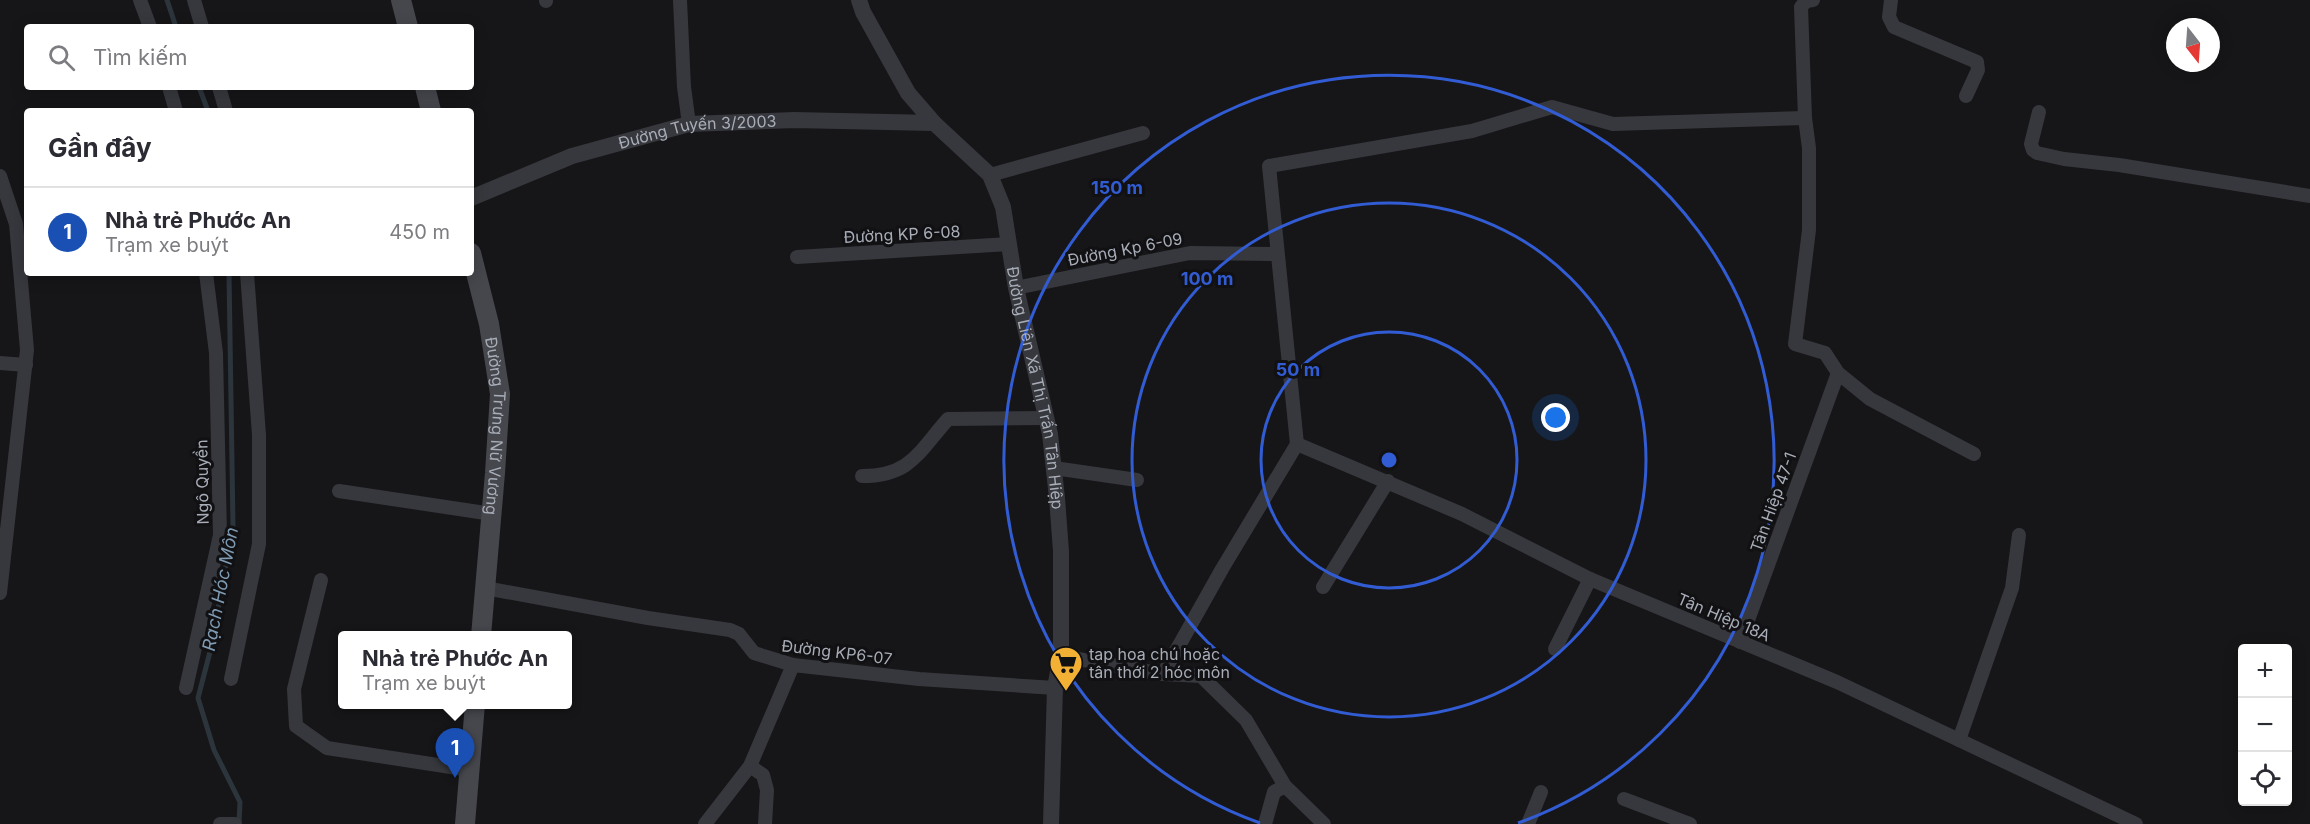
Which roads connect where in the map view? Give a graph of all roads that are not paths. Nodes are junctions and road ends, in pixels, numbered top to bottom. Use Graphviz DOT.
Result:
graph roads {
  1 [pos="140,0"];
  2 [pos="194,0"];
  3 [pos="401,0"];
  4 [pos="680,0"];
  5 [pos="859,0"];
  6 [pos="1813,0"];
  7 [pos="1891,0"];
  8 [pos="149,24"];
  9 [pos="201,24"];
  10 [pos="407,24"];
  11 [pos="170,90"];
  12 [pos="220,90"];
  13 [pos="426,90"];
  14 [pos="1966,96"];
  15 [pos="175,108"];
  16 [pos="225,108"];
  17 [pos="430,108"];
  18 [pos="2039,112"];
  19 [pos="1805,118"];
  20 [pos="934,123"];
  21 [pos="689,124"];
  22 [pos="1143,133"];
  23 [pos="990,175"];
  24 [pos="0,176"];
  25 [pos="2310,196"];
  26 [pos="474,197"];
  27 [pos="1009,244"];
  28 [pos="1277,254"];
  29 [pos="797,257"];
  30 [pos="474,265"];
  31 [pos="206,276"];
  32 [pos="247,276"];
  33 [pos="1016,288"];
  34 [pos="0,363"];
  35 [pos="26,365"];
  36 [pos="1838,373"];
  37 [pos="1046,418"];
  38 [pos="1297,444"];
  39 [pos="1974,454"];
  40 [pos="1054,468"];
  41 [pos="862,476"];
  42 [pos="1137,480"];
  43 [pos="1388,481"];
  44 [pos="339,491"];
  45 [pos="5,512"];
  46 [pos="492,513"];
  47 [pos="2019,535"];
  48 [pos="1590,579"];
  49 [pos="321,580"];
  50 [pos="1323,587"];
  51 [pos="484,588"];
  52 [pos="0,593"];
  53 [pos="481,631"];
  54 [pos="1740,642"];
  55 [pos="1555,649"];
  56 [pos="1061,656"];
  57 [pos="793,665"];
  58 [pos="1163,674"];
  59 [pos="231,679"];
  60 [pos="1055,687"];
  61 [pos="186,688"];
  62 [pos="475,709"];
  63 [pos="1959,740"];
  64 [pos="750,766"];
  65 [pos="470,770"];
  66 [pos="1285,786"];
  67 [pos="1541,792"];
  68 [pos="1624,799"];
  69 [pos="465,824"];
  70 [pos="705,824"];
  71 [pos="765,824"];
  72 [pos="1051,824"];
  73 [pos="1265,824"];
  74 [pos="1324,824"];
  75 [pos="1527,824"];
  76 [pos="1690,824"];
  77 [pos="2136,824"];
  1 -- 8 [label="street"];
  2 -- 9 [label="street"];
  3 -- 10 [label="main road"];
  4 -- 21 [label="street"];
  5 -- 20 [label="street, Đường Liên Xã Thị Trấn Tân Hiệp"];
  6 -- 19 [label="street"];
  7 -- 14 [label="street"];
  11 -- 15 [label="street"];
  12 -- 16 [label="street"];
  13 -- 17 [label="main road"];
  18 -- 25 [label="street"];
  19 -- 28 [label="street"];
  19 -- 36 [label="street"];
  20 -- 21 [label="street, Đường Tuyến 3/2003"];
  20 -- 23 [label="street, Đường Liên Xã Thị Trấn Tân Hiệp"];
  21 -- 26 [label="street, Đường Tuyến 3/2003"];
  22 -- 23 [label="street"];
  23 -- 27 [label="street, Đường Liên Xã Thị Trấn Tân Hiệp"];
  24 -- 35 [label="street"];
  27 -- 29 [label="street, Đường KP 6-08"];
  27 -- 33 [label="street, Đường Liên Xã Thị Trấn Tân Hiệp"];
  28 -- 33 [label="street, Đường Kp 6-09"];
  28 -- 38 [label="street"];
  30 -- 46 [label="main road, Đường Trưng Nữ Vương"];
  31 -- 61 [label="street, Ngô Quyền"];
  32 -- 59 [label="street"];
  33 -- 37 [label="street, Đường Liên Xã Thị Trấn Tân Hiệp"];
  34 -- 35 [label="street"];
  35 -- 45 [label="street"];
  36 -- 39 [label="street"];
  36 -- 54 [label="street, Tân Hiệp 47-1"];
  37 -- 40 [label="street, Đường Liên Xã Thị Trấn Tân Hiệp"];
  37 -- 41 [label="street"];
  38 -- 43 [label="street, Tân Hiệp 18A"];
  38 -- 58 [label="street"];
  40 -- 42 [label="street"];
  40 -- 56 [label="street, Đường Liên Xã Thị Trấn Tân Hiệp"];
  43 -- 48 [label="street, Tân Hiệp 18A"];
  43 -- 50 [label="street"];
  44 -- 46 [label="street"];
  45 -- 52 [label="street"];
  46 -- 51 [label="main road, Đường Trưng Nữ Vương"];
  47 -- 63 [label="street"];
  48 -- 54 [label="street, Tân Hiệp 18A"];
  48 -- 55 [label="street"];
  49 -- 65 [label="street"];
  51 -- 53 [label="main road, Đường Trưng Nữ Vương"];
  51 -- 57 [label="street, Đường KP6-07"];
  54 -- 63 [label="street, Tân Hiệp 18A"];
  56 -- 58 [label="street"];
  56 -- 60 [label="street, Đường Liên Xã Thị Trấn Tân Hiệp"];
  57 -- 60 [label="street, Đường KP6-07"];
  57 -- 64 [label="street"];
  58 -- 66 [label="street"];
  60 -- 72 [label="street, Đường Liên Xã Thị Trấn Tân Hiệp"];
  62 -- 65 [label="main road"];
  63 -- 77 [label="street, Tân Hiệp 18A"];
  64 -- 70 [label="street"];
  64 -- 71 [label="street"];
  65 -- 69 [label="main road"];
  66 -- 73 [label="street"];
  66 -- 74 [label="street"];
  67 -- 75 [label="street"];
  68 -- 76 [label="street"];
}
